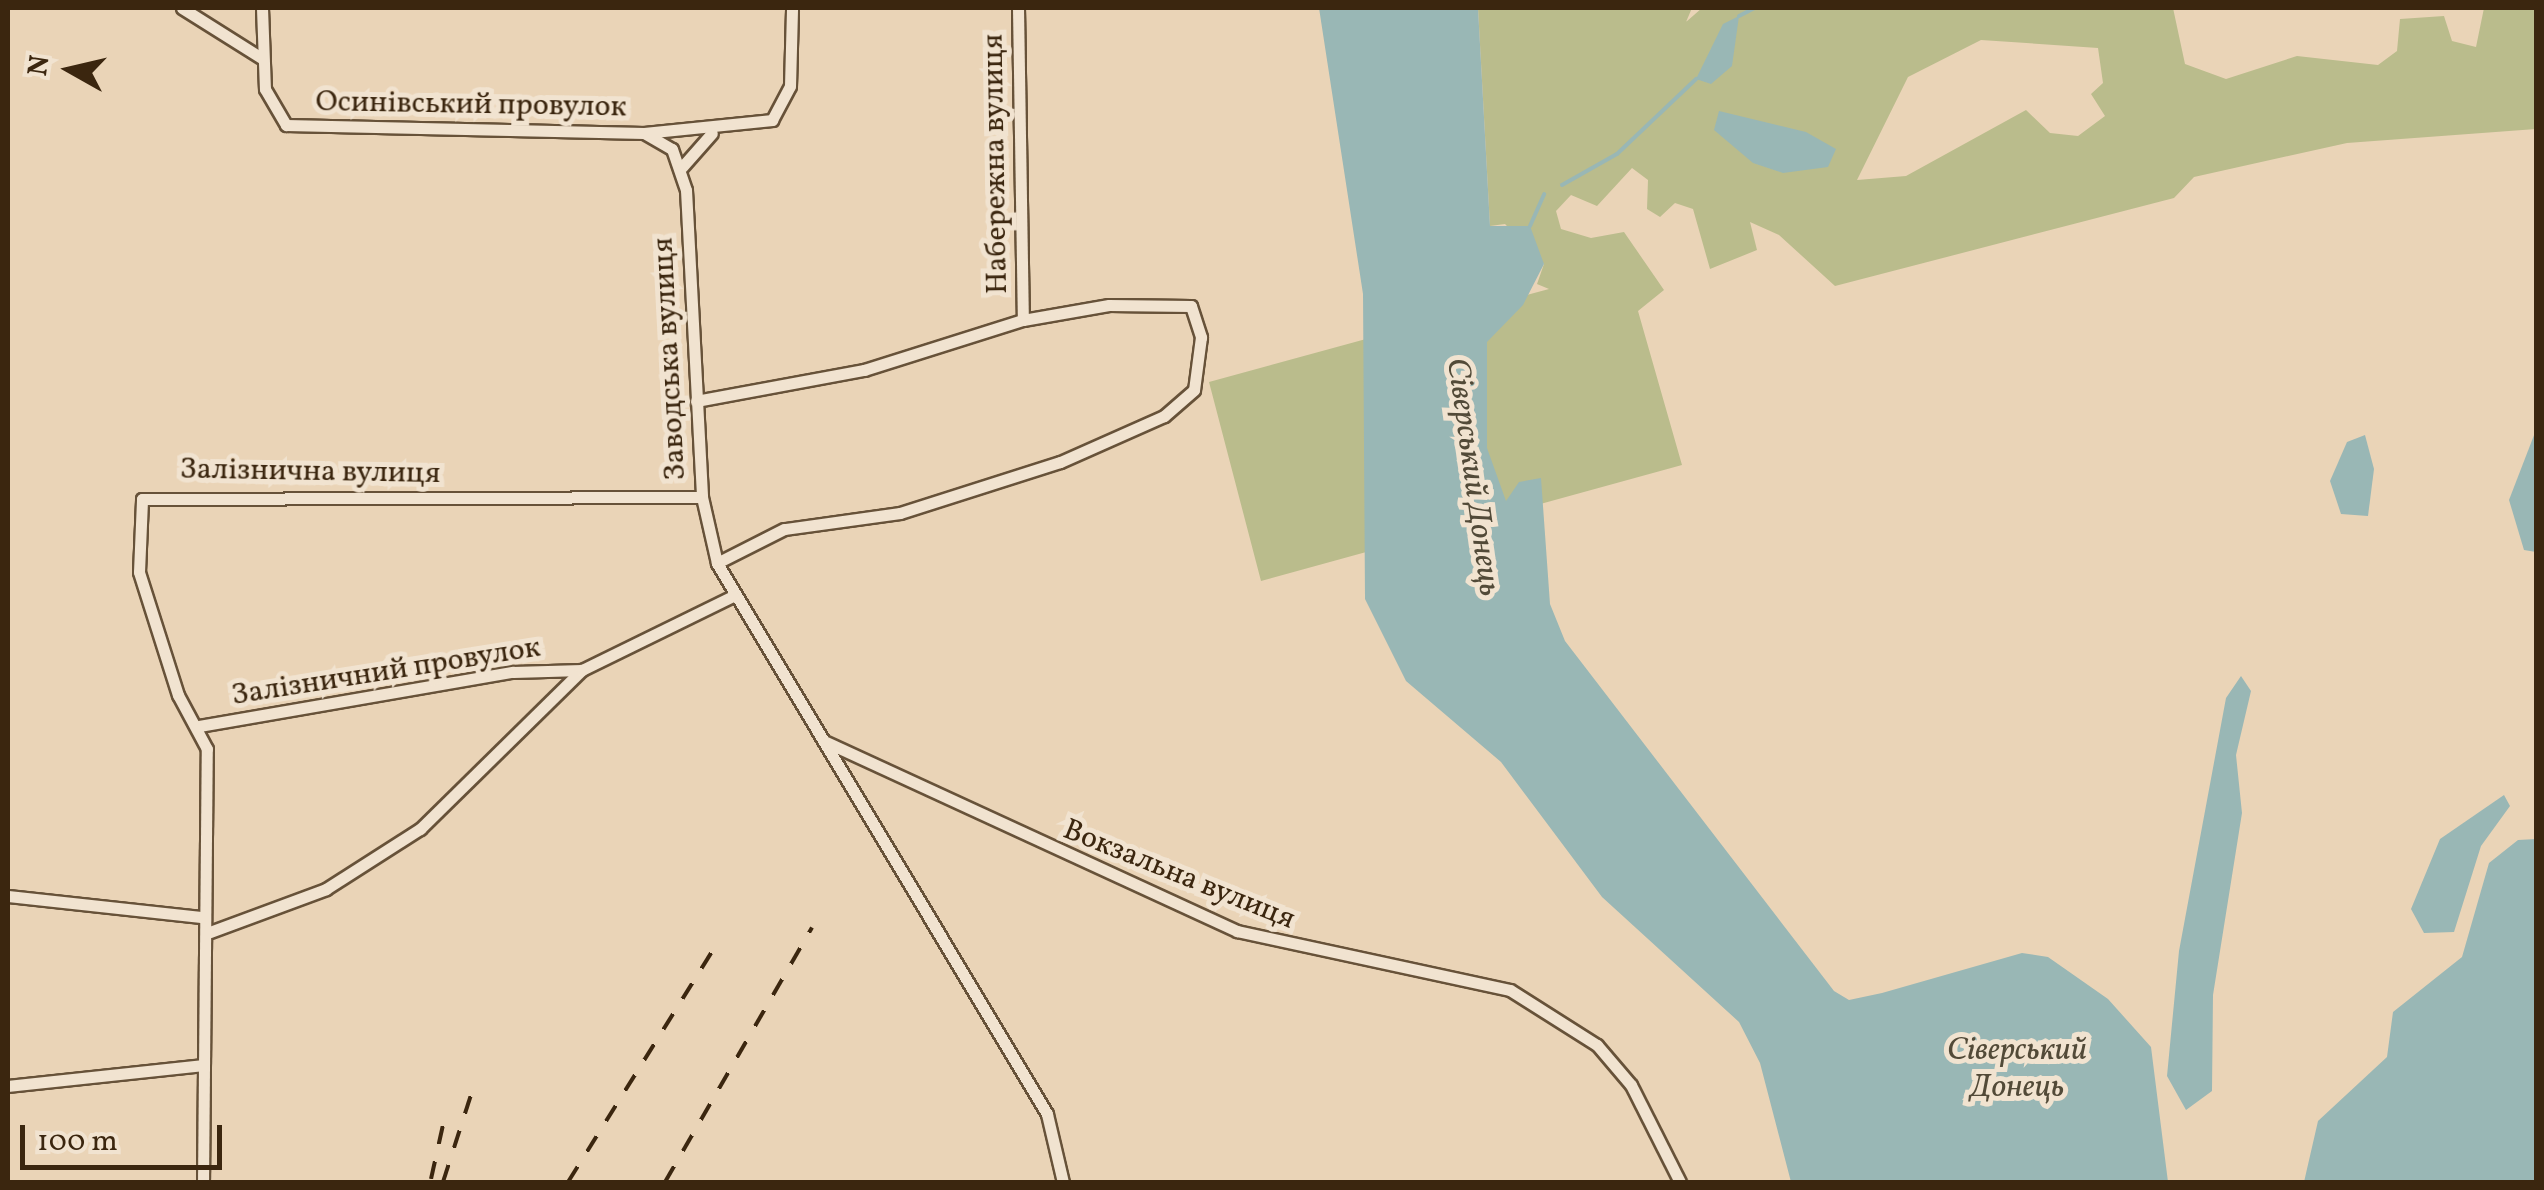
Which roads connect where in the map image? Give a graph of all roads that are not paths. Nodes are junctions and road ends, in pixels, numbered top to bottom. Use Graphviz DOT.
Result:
graph roads {
  1 [pos="182,8"];
  2 [pos="262,8"];
  3 [pos="792,8"];
  4 [pos="1018,8"];
  5 [pos="263,59"];
  6 [pos="644,133"];
  7 [pos="713,133"];
  8 [pos="682,167"];
  9 [pos="1023,320"];
  10 [pos="696,401"];
  11 [pos="702,498"];
  12 [pos="717,564"];
  13 [pos="733,596"];
  14 [pos="582,670"];
  15 [pos="199,726"];
  16 [pos="824,742"];
  17 [pos="8,896"];
  18 [pos="201,917"];
  19 [pos="210,932"];
  20 [pos="203,1065"];
  21 [pos="8,1086"];
  22 [pos="203,1182"];
  23 [pos="1063,1182"];
  24 [pos="1680,1182"];
  1 -- 5 [label="street"];
  2 -- 5 [label="street"];
  3 -- 7 [label="street"];
  4 -- 9 [label="street, Набережна вулиця"];
  5 -- 6 [label="street, Осинівський провулок"];
  6 -- 7 [label="street, Осинівський провулок"];
  6 -- 8 [label="street"];
  7 -- 8 [label="street"];
  8 -- 10 [label="street, Заводська вулиця"];
  9 -- 10 [label="street"];
  9 -- 12 [label="street"];
  10 -- 11 [label="street, Заводська вулиця"];
  11 -- 12 [label="street, Заводська вулиця"];
  11 -- 15 [label="street, Залізнична вулиця"];
  12 -- 13 [label="street, Заводська вулиця"];
  13 -- 14 [label="street, Залізничний провулок"];
  13 -- 16 [label="street"];
  14 -- 15 [label="street, Залізничний провулок"];
  14 -- 19 [label="street, Залізничний провулок"];
  15 -- 18 [label="street, Залізнична вулиця"];
  16 -- 23 [label="street"];
  16 -- 24 [label="street, Вокзальна вулиця"];
  17 -- 18 [label="street"];
  18 -- 19 [label="street"];
  19 -- 20 [label="street"];
  20 -- 21 [label="street"];
  20 -- 22 [label="street"];
}
